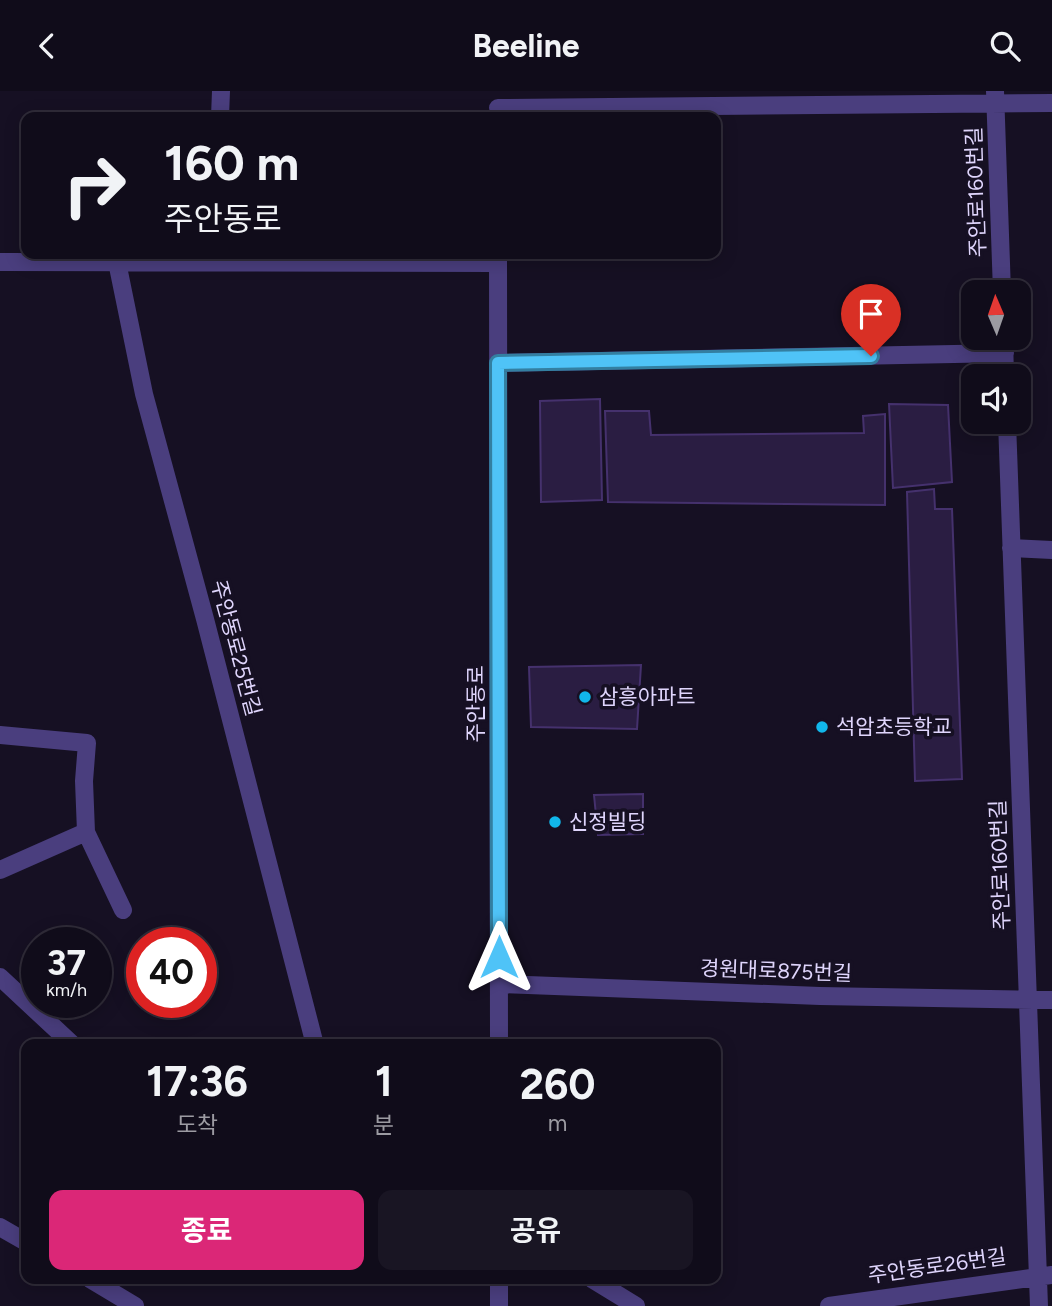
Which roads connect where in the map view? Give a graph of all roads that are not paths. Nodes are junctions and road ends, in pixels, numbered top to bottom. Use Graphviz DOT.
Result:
graph roads {
  1 [pos="220,91"];
  2 [pos="995,98"];
  3 [pos="1052,103"];
  4 [pos="498,105"];
  5 [pos="220,112"];
  6 [pos="198,259"];
  7 [pos="498,259"];
  8 [pos="0,262"];
  9 [pos="117,263"];
  10 [pos="1002,280"];
  11 [pos="961,347"];
  12 [pos="498,363"];
  13 [pos="1007,434"];
  14 [pos="1011,548"];
  15 [pos="1052,549"];
  16 [pos="0,735"];
  17 [pos="86,832"];
  18 [pos="0,870"];
  19 [pos="123,910"];
  20 [pos="0,977"];
  21 [pos="499,984"];
  22 [pos="1028,999"];
  23 [pos="1052,1000"];
  24 [pos="67,1039"];
  25 [pos="313,1039"];
  26 [pos="499,1039"];
  27 [pos="0,1227"];
  28 [pos="21,1239"];
  29 [pos="1045,1275"];
  30 [pos="98,1284"];
  31 [pos="499,1284"];
  32 [pos="600,1284"];
  33 [pos="135,1306"];
  34 [pos="499,1306"];
  35 [pos="636,1306"];
  36 [pos="829,1306"];
  37 [pos="1039,1306"];
  1 -- 5 [label="street"];
  2 -- 3 [label="street"];
  2 -- 4 [label="street"];
  2 -- 10 [label="street, 주안로160번길"];
  6 -- 9 [label="street"];
  7 -- 12 [label="street, 주안동로"];
  8 -- 9 [label="street"];
  9 -- 25 [label="street, 주안동로25번길"];
  11 -- 12 [label="street"];
  12 -- 21 [label="street, 주안동로"];
  13 -- 14 [label="street, 주안로160번길"];
  14 -- 15 [label="street"];
  14 -- 22 [label="street, 주안로160번길"];
  16 -- 17 [label="street"];
  17 -- 18 [label="street"];
  17 -- 19 [label="street"];
  20 -- 24 [label="street"];
  21 -- 22 [label="street, 경원대로875번길"];
  21 -- 26 [label="street, 주안동로"];
  22 -- 23 [label="street, 경원대로875번길"];
  22 -- 29 [label="street, 주안로160번길"];
  27 -- 28 [label="street"];
  29 -- 36 [label="street, 주안동로26번길"];
  29 -- 37 [label="street, 주안로160번길"];
  30 -- 33 [label="street"];
  31 -- 34 [label="street"];
  32 -- 35 [label="street"];
}
